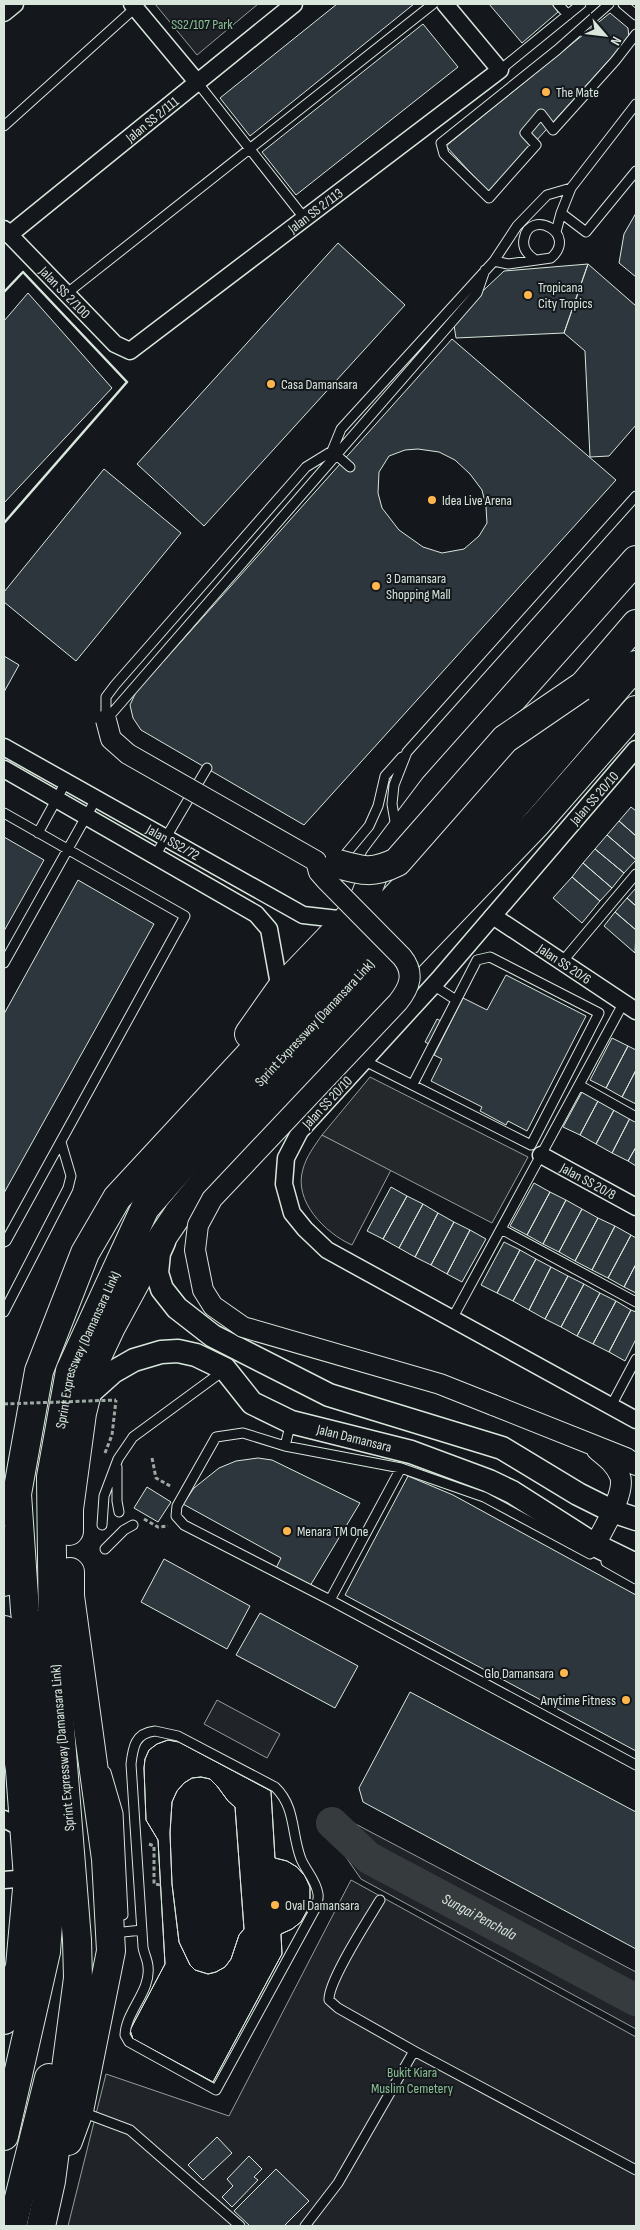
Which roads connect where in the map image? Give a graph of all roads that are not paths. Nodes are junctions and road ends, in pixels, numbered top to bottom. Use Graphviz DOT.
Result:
graph roads {
  1 [pos="15,4"];
  2 [pos="294,4"];
  3 [pos="433,4"];
  4 [pos="445,4"];
  5 [pos="558,4"];
  6 [pos="581,4"];
  7 [pos="609,4"];
  8 [pos="623,4"];
  9 [pos="134,6"];
  10 [pos="4,13"];
  11 [pos="568,15"];
  12 [pos="636,16"];
  13 [pos="636,34"];
  14 [pos="500,70"];
  15 [pos="198,82"];
  16 [pos="636,104"];
  17 [pos="4,126"];
  18 [pos="249,148"];
  19 [pos="636,171"];
  20 [pos="571,188"];
  21 [pos="561,213"];
  22 [pos="305,219"];
  23 [pos="547,225"];
  24 [pos="7,232"];
  25 [pos="556,232"];
  26 [pos="534,259"];
  27 [pos="494,261"];
  28 [pos="485,270"];
  29 [pos="66,294"];
  30 [pos="130,350"];
  31 [pos="332,451"];
  32 [pos="350,467"];
  33 [pos="636,496"];
  34 [pos="636,560"];
  35 [pos="636,624"];
  36 [pos="636,665"];
  37 [pos="581,687"];
  38 [pos="636,710"];
  39 [pos="106,720"];
  40 [pos="4,747"];
  41 [pos="636,749"];
  42 [pos="407,752"];
  43 [pos="208,768"];
  44 [pos="4,770"];
  45 [pos="66,782"];
  46 [pos="96,799"];
  47 [pos="56,800"];
  48 [pos="4,813"];
  49 [pos="86,817"];
  50 [pos="483,822"];
  51 [pos="38,833"];
  52 [pos="397,835"];
  53 [pos="166,838"];
  54 [pos="68,850"];
  55 [pos="155,856"];
  56 [pos="327,862"];
  57 [pos="636,874"];
  58 [pos="493,916"];
  59 [pos="347,920"];
  60 [pos="562,962"];
  61 [pos="4,964"];
  62 [pos="433,985"];
  63 [pos="280,990"];
  64 [pos="374,993"];
  65 [pos="456,1000"];
  66 [pos="632,1005"];
  67 [pos="400,1022"];
  68 [pos="365,1061"];
  69 [pos="234,1072"];
  70 [pos="413,1084"];
  71 [pos="579,1085"];
  72 [pos="636,1116"];
  73 [pos="61,1142"];
  74 [pos="541,1155"];
  75 [pos="636,1207"];
  76 [pos="178,1214"];
  77 [pos="501,1229"];
  78 [pos="4,1242"];
  79 [pos="636,1302"];
  80 [pos="4,1312"];
  81 [pos="452,1318"];
  82 [pos="636,1359"];
  83 [pos="225,1369"];
  84 [pos="329,1395"];
  85 [pos="84,1398"];
  86 [pos="611,1406"];
  87 [pos="636,1420"];
  88 [pos="291,1422"];
  89 [pos="590,1444"];
  90 [pos="285,1446"];
  91 [pos="118,1459"];
  92 [pos="636,1465"];
  93 [pos="401,1468"];
  94 [pos="17,1494"];
  95 [pos="612,1511"];
  96 [pos="119,1512"];
  97 [pos="636,1519"];
  98 [pos="102,1525"];
  99 [pos="133,1525"];
  100 [pos="595,1545"];
  101 [pos="105,1549"];
  102 [pos="636,1566"];
  103 [pos="636,1578"];
  104 [pos="4,1582"];
  105 [pos="330,1600"];
  106 [pos="4,1630"];
  107 [pos="7,1704"];
  108 [pos="90,1730"];
  109 [pos="636,1765"];
  110 [pos="14,1824"];
  111 [pos="136,1836"];
  112 [pos="120,1838"];
  113 [pos="16,1879"];
  114 [pos="380,1900"];
  115 [pos="142,1930"];
  116 [pos="123,1932"];
  117 [pos="77,1940"];
  118 [pos="123,1941"];
  119 [pos="116,1976"];
  120 [pos="4,2020"];
  121 [pos="93,2043"];
  122 [pos="414,2051"];
  123 [pos="79,2111"];
  124 [pos="4,2136"];
  125 [pos="636,2170"];
  126 [pos="51,2181"];
  127 [pos="12,2226"];
  128 [pos="41,2226"];
  129 [pos="240,2226"];
  130 [pos="305,2226"];
  1 -- 10 [label="street"];
  2 -- 15 [label="street, Jalan SS 2/111"];
  3 -- 18 [label="lane"];
  4 -- 14 [label="street"];
  5 -- 11 [label="lane"];
  6 -- 11 [label="lane"];
  7 -- 13 [label="lane"];
  8 -- 12 [label="lane"];
  9 -- 15 [label="street"];
  9 -- 17 [label="lane"];
  11 -- 14 [label="lane"];
  14 -- 22 [label="street, Jalan SS 2/113"];
  15 -- 18 [label="lane"];
  15 -- 24 [label="street, Jalan SS 2/111"];
  16 -- 20 [label="lane"];
  18 -- 22 [label="lane"];
  18 -- 29 [label="lane"];
  19 -- 21 [label="lane"];
  20 -- 21 [label="lane"];
  20 -- 27 [label="lane"];
  21 -- 23 [label="lane"];
  21 -- 25 [label="lane"];
  22 -- 30 [label="street, Jalan SS 2/113"];
  23 -- 25 [label="lane"];
  23 -- 26 [label="lane"];
  24 -- 29 [label="street, Jalan SS 2/100"];
  25 -- 26 [label="lane"];
  26 -- 27 [label="lane"];
  27 -- 28 [label="lane"];
  28 -- 31 [label="lane"];
  28 -- 39 [label="lane"];
  29 -- 30 [label="street, Jalan SS 2/100"];
  31 -- 32 [label="lane"];
  31 -- 39 [label="lane"];
  33 -- 42 [label="lane"];
  34 -- 52 [label="highway"];
  35 -- 37 [label="highway, Sprint Expressway (Damansara Link)"];
  36 -- 50 [label="highway, Sprint Expressway (Damansara Link)"];
  37 -- 50 [label="highway, Sprint Expressway (Damansara Link), bridge"];
  37 -- 56 [label="highway, bridge"];
  38 -- 64 [label="highway"];
  39 -- 56 [label="street, bridge"];
  40 -- 45 [label="street, Jalan SS2/72"];
  41 -- 58 [label="street, Jalan SS 20/10"];
  42 -- 52 [label="lane"];
  42 -- 56 [label="lane"];
  43 -- 53 [label="lane"];
  44 -- 47 [label="street, Jalan SS2/72"];
  45 -- 46 [label="street, Jalan SS2/72"];
  45 -- 47 [label="lane"];
  46 -- 49 [label="lane"];
  46 -- 53 [label="street, Jalan SS2/72"];
  47 -- 49 [label="street, Jalan SS2/72"];
  47 -- 51 [label="lane"];
  48 -- 51 [label="lane"];
  49 -- 54 [label="lane"];
  49 -- 55 [label="street, Jalan SS2/72"];
  50 -- 69 [label="highway, Sprint Expressway (Damansara Link)"];
  50 -- 117 [label="highway, Sprint Expressway (Damansara Link)"];
  51 -- 54 [label="lane"];
  52 -- 59 [label="highway"];
  53 -- 55 [label="lane"];
  53 -- 59 [label="street, Jalan SS2/72"];
  54 -- 61 [label="lane"];
  54 -- 73 [label="lane"];
  55 -- 63 [label="street, Jalan SS2/72"];
  56 -- 89 [label="street, bridge"];
  57 -- 60 [label="lane"];
  58 -- 60 [label="street, Jalan SS 20/6"];
  58 -- 62 [label="street, Jalan SS 20/10"];
  59 -- 63 [label="highway"];
  60 -- 66 [label="street, Jalan SS 20/6"];
  62 -- 65 [label="lane"];
  62 -- 67 [label="street, Jalan SS 20/10"];
  63 -- 69 [label="highway"];
  64 -- 67 [label="street"];
  64 -- 76 [label="highway"];
  65 -- 70 [label="lane"];
  65 -- 70 [label="lane"];
  66 -- 71 [label="lane"];
  67 -- 68 [label="street, Jalan SS 20/10"];
  68 -- 70 [label="lane"];
  68 -- 81 [label="street, Jalan SS 20/10"];
  69 -- 94 [label="highway, Sprint Expressway (Damansara Link)"];
  71 -- 72 [label="lane"];
  71 -- 74 [label="lane"];
  73 -- 78 [label="lane"];
  73 -- 80 [label="lane"];
  74 -- 75 [label="street, Jalan SS 20/8"];
  74 -- 77 [label="lane"];
  76 -- 84 [label="main road"];
  76 -- 85 [label="highway"];
  77 -- 79 [label="lane"];
  77 -- 81 [label="lane"];
  81 -- 86 [label="street, Jalan SS 20/10"];
  82 -- 86 [label="lane"];
  83 -- 84 [label="main road"];
  83 -- 85 [label="main road, Jalan Damansara"];
  83 -- 88 [label="main road, Jalan Damansara"];
  83 -- 91 [label="lane"];
  84 -- 95 [label="main road"];
  85 -- 108 [label="highway"];
  86 -- 87 [label="street, Jalan SS 20/10"];
  88 -- 90 [label="lane"];
  88 -- 100 [label="main road, Jalan Damansara"];
  89 -- 92 [label="street"];
  89 -- 95 [label="street"];
  90 -- 93 [label="lane"];
  90 -- 105 [label="lane"];
  91 -- 96 [label="lane"];
  91 -- 98 [label="lane"];
  93 -- 103 [label="lane"];
  93 -- 105 [label="lane"];
  94 -- 104 [label="highway"];
  94 -- 124 [label="highway, Sprint Expressway (Damansara Link)"];
  95 -- 97 [label="main road"];
  95 -- 100 [label="street"];
  99 -- 101 [label="lane"];
  100 -- 102 [label="main road, Jalan Damansara"];
  105 -- 109 [label="lane"];
  106 -- 107 [label="highway"];
  107 -- 110 [label="highway"];
  108 -- 112 [label="lane"];
  108 -- 121 [label="highway"];
  110 -- 113 [label="highway"];
  111 -- 112 [label="lane"];
  111 -- 115 [label="lane"];
  111 -- 115 [label="lane"];
  112 -- 116 [label="lane"];
  113 -- 120 [label="highway"];
  114 -- 122 [label="lane"];
  115 -- 116 [label="lane"];
  116 -- 118 [label="lane"];
  117 -- 126 [label="highway, Sprint Expressway (Damansara Link)"];
  117 -- 127 [label="highway"];
  119 -- 121 [label="lane"];
  121 -- 123 [label="highway"];
  122 -- 125 [label="lane"];
  122 -- 130 [label="lane"];
  123 -- 126 [label="highway"];
  123 -- 129 [label="lane"];
  126 -- 128 [label="highway, Sprint Expressway (Damansara Link)"];
}
